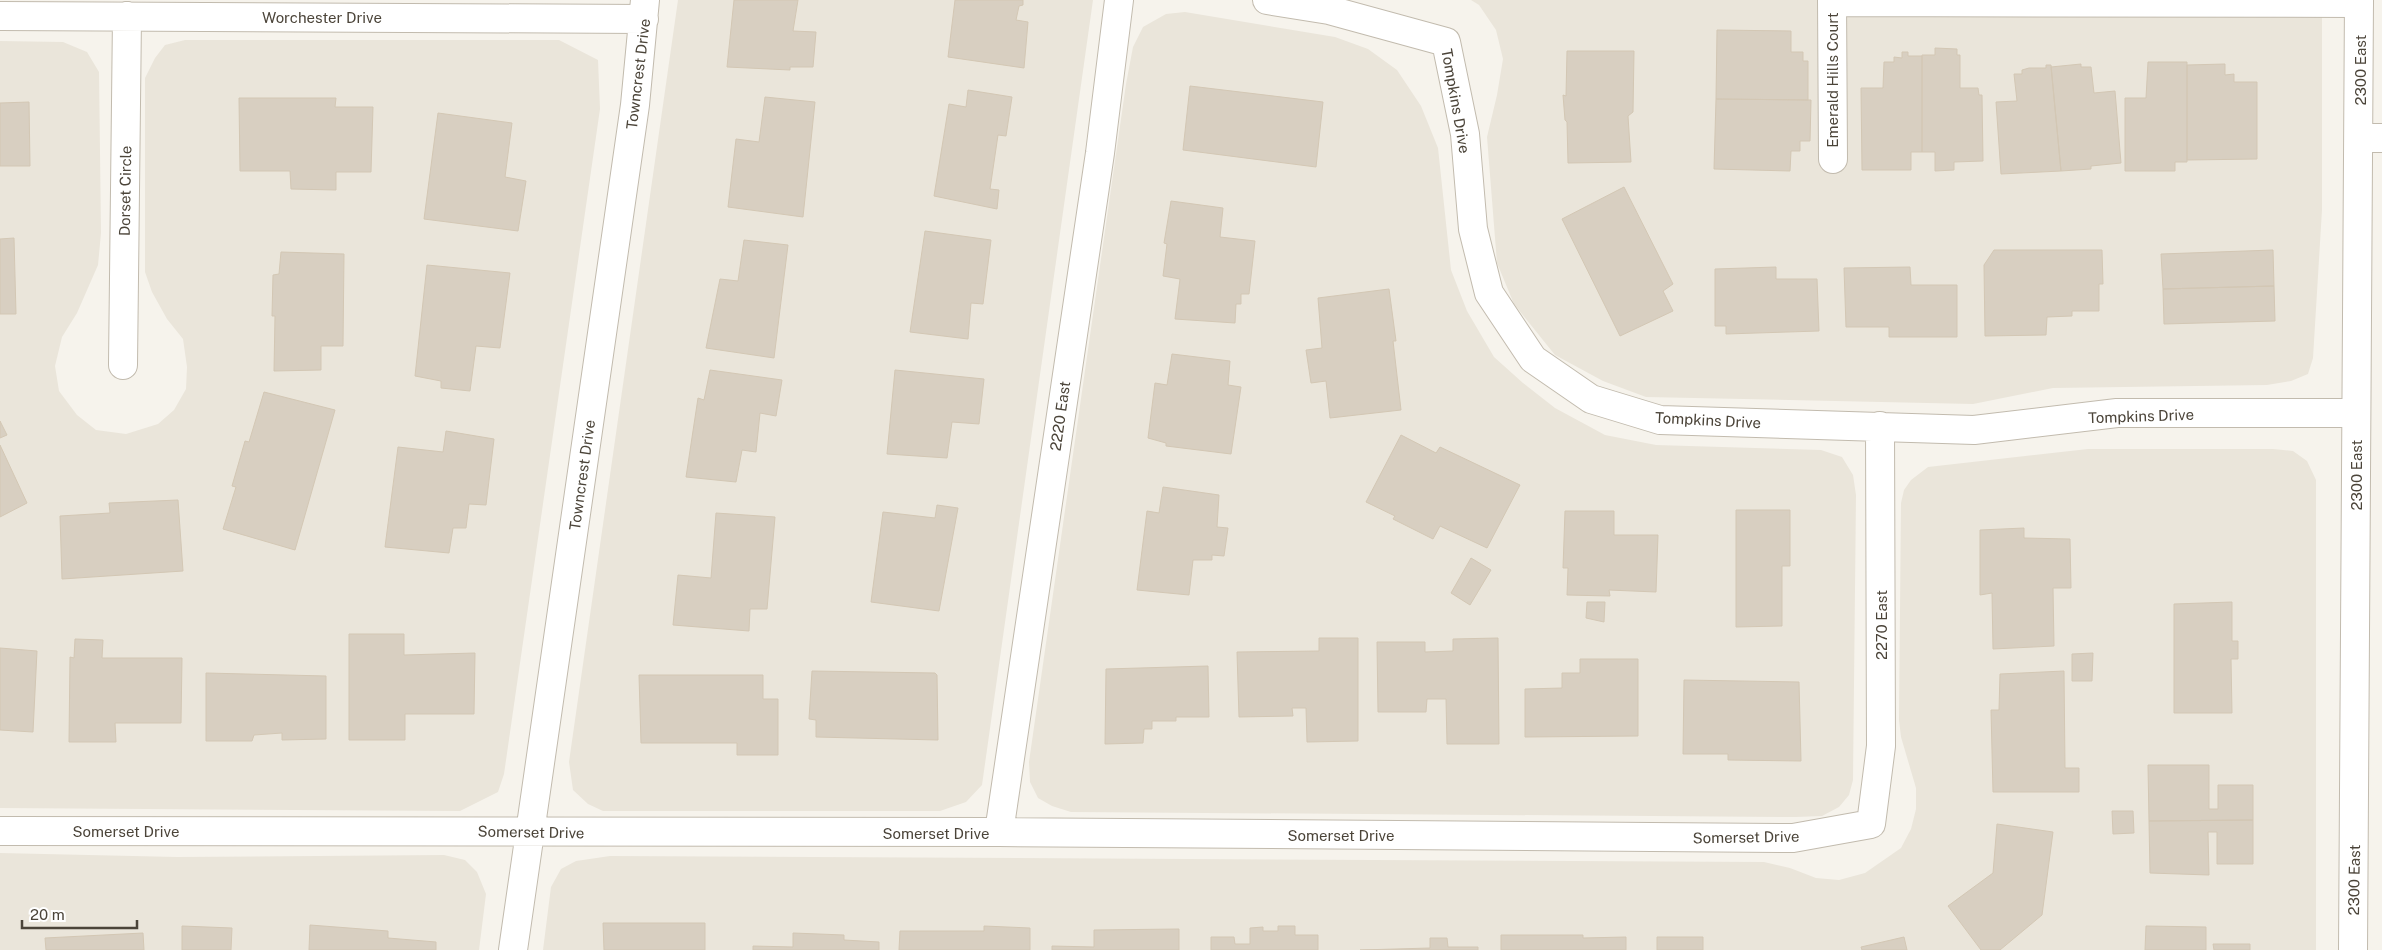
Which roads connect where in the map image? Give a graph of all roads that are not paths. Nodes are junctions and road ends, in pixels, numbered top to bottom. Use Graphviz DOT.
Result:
graph roads {
  1 [pos="1119,0"];
  2 [pos="1267,0"];
  3 [pos="1832,1"];
  4 [pos="2359,1"];
  5 [pos="645,10"];
  6 [pos="0,16"];
  7 [pos="127,16"];
  8 [pos="2371,138"];
  9 [pos="1833,158"];
  10 [pos="123,366"];
  11 [pos="2355,413"];
  12 [pos="1880,426"];
  13 [pos="1871,824"];
  14 [pos="0,831"];
  15 [pos="532,832"];
  16 [pos="999,832"];
  17 [pos="513,950"];
  18 [pos="2353,950"];
  1 -- 16 [label="street, 2220 East"];
  2 -- 12 [label="street, Tompkins Drive"];
  3 -- 4 [label="street, Emerald Hills Court"];
  3 -- 9 [label="street, Emerald Hills Court"];
  4 -- 8 [label="street, 2300 East"];
  5 -- 7 [label="street, Worchester Drive"];
  5 -- 15 [label="street, Towncrest Drive"];
  6 -- 7 [label="street, Worchester Drive"];
  7 -- 10 [label="street, Dorset Circle"];
  8 -- 11 [label="street, 2300 East"];
  11 -- 12 [label="street, Tompkins Drive"];
  11 -- 18 [label="street, 2300 East"];
  12 -- 13 [label="street, 2270 East"];
  13 -- 16 [label="street, Somerset Drive"];
  14 -- 15 [label="street, Somerset Drive"];
  15 -- 16 [label="street, Somerset Drive"];
  15 -- 17 [label="street, Towncrest Drive"];
}
